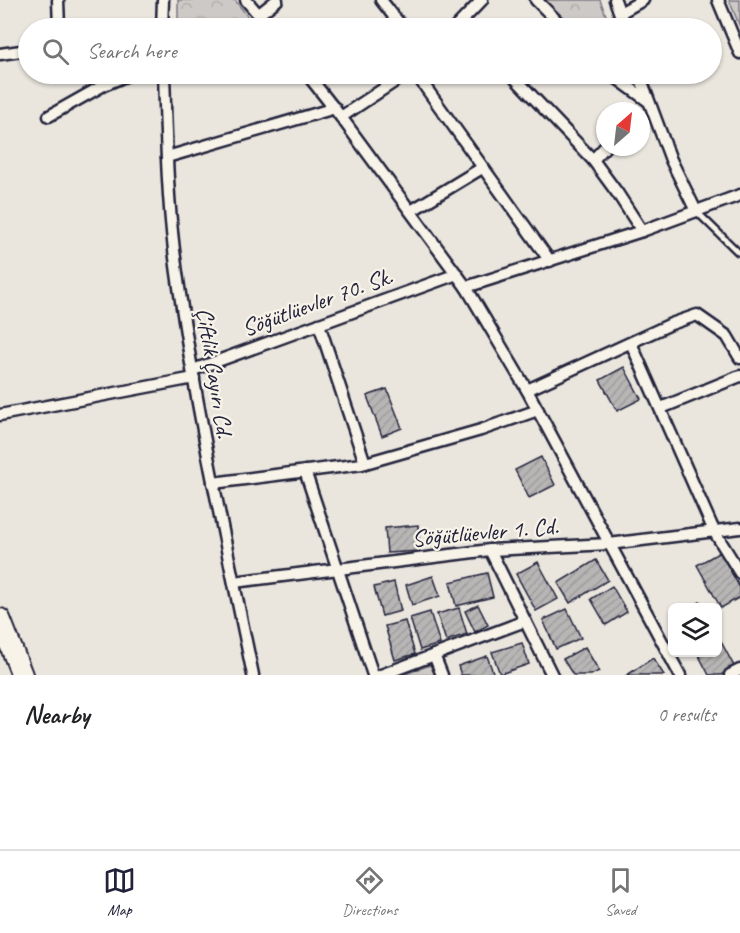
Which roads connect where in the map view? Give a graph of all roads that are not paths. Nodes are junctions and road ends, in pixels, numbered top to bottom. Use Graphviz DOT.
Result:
graph roads {
  1 [pos="58,0"];
  2 [pos="163,0"];
  3 [pos="246,0"];
  4 [pos="277,0"];
  5 [pos="381,0"];
  6 [pos="482,0"];
  7 [pos="536,0"];
  8 [pos="615,0"];
  9 [pos="643,0"];
  10 [pos="718,0"];
  11 [pos="620,13"];
  12 [pos="258,15"];
  13 [pos="59,18"];
  14 [pos="162,18"];
  15 [pos="261,18"];
  16 [pos="396,18"];
  17 [pos="468,18"];
  18 [pos="554,18"];
  19 [pos="622,18"];
  20 [pos="18,51"];
  21 [pos="740,53"];
  22 [pos="0,54"];
  23 [pos="106,84"];
  24 [pos="164,84"];
  25 [pos="315,84"];
  26 [pos="388,84"];
  27 [pos="423,84"];
  28 [pos="521,84"];
  29 [pos="625,84"];
  30 [pos="642,84"];
  31 [pos="648,101"];
  32 [pos="338,112"];
  33 [pos="49,116"];
  34 [pos="597,156"];
  35 [pos="167,157"];
  36 [pos="593,160"];
  37 [pos="482,168"];
  38 [pos="740,195"];
  39 [pos="411,211"];
  40 [pos="696,211"];
  41 [pos="642,231"];
  42 [pos="738,252"];
  43 [pos="550,261"];
  44 [pos="457,274"];
  45 [pos="466,287"];
  46 [pos="319,324"];
  47 [pos="631,343"];
  48 [pos="740,358"];
  49 [pos="193,374"];
  50 [pos="740,376"];
  51 [pos="527,390"];
  52 [pos="661,408"];
  53 [pos="538,410"];
  54 [pos="0,415"];
  55 [pos="365,463"];
  56 [pos="305,471"];
  57 [pos="213,483"];
  58 [pos="740,528"];
  59 [pos="714,531"];
  60 [pos="609,544"];
  61 [pos="490,550"];
  62 [pos="338,568"];
  63 [pos="740,573"];
  64 [pos="234,582"];
  65 [pos="0,619"];
  66 [pos="525,621"];
  67 [pos="434,655"];
  68 [pos="740,670"];
  69 [pos="22,675"];
  70 [pos="253,675"];
  71 [pos="372,675"];
  72 [pos="381,675"];
  73 [pos="442,675"];
  74 [pos="552,675"];
  75 [pos="680,675"];
  76 [pos="730,675"];
  1 -- 13 [label="street"];
  2 -- 14 [label="street"];
  3 -- 12 [label="street"];
  4 -- 12 [label="street"];
  5 -- 16 [label="street"];
  6 -- 17 [label="street"];
  7 -- 18 [label="street"];
  8 -- 11 [label="street"];
  9 -- 11 [label="street"];
  10 -- 21 [label="street"];
  11 -- 19 [label="street"];
  12 -- 15 [label="street"];
  20 -- 22 [label="street"];
  23 -- 33 [label="street"];
  24 -- 35 [label="street, Çiftlik Çayırı Cd."];
  25 -- 32 [label="street"];
  26 -- 32 [label="street"];
  27 -- 37 [label="street"];
  28 -- 36 [label="street"];
  29 -- 31 [label="street"];
  30 -- 31 [label="street"];
  31 -- 40 [label="street"];
  32 -- 35 [label="street"];
  32 -- 39 [label="street"];
  34 -- 36 [label="street"];
  35 -- 49 [label="street, Çiftlik Çayırı Cd."];
  36 -- 41 [label="street"];
  37 -- 39 [label="street"];
  37 -- 43 [label="street"];
  38 -- 40 [label="street"];
  39 -- 44 [label="street"];
  40 -- 41 [label="street"];
  40 -- 42 [label="lane"];
  41 -- 43 [label="street"];
  43 -- 45 [label="street"];
  44 -- 45 [label="street"];
  44 -- 46 [label="street, Söğütlüevler 70. Sk."];
  45 -- 51 [label="street"];
  46 -- 49 [label="street, Söğütlüevler 70. Sk."];
  46 -- 55 [label="street"];
  47 -- 48 [label="street"];
  47 -- 51 [label="street"];
  47 -- 52 [label="street"];
  49 -- 54 [label="street, Söğütlüevler 70. Sk."];
  49 -- 57 [label="street, Çiftlik Çayırı Cd."];
  50 -- 52 [label="street"];
  51 -- 53 [label="street"];
  52 -- 59 [label="street"];
  53 -- 55 [label="street"];
  53 -- 60 [label="street"];
  55 -- 56 [label="street"];
  56 -- 57 [label="street"];
  56 -- 62 [label="street"];
  57 -- 64 [label="street, Çiftlik Çayırı Cd."];
  58 -- 59 [label="street, Söğütlüevler 1. Cd."];
  59 -- 60 [label="street, Söğütlüevler 1. Cd."];
  59 -- 63 [label="street"];
  60 -- 61 [label="street, Söğütlüevler 1. Cd."];
  60 -- 75 [label="street"];
  61 -- 62 [label="street, Söğütlüevler 1. Cd."];
  61 -- 66 [label="street"];
  62 -- 64 [label="street, Söğütlüevler 1. Cd."];
  62 -- 71 [label="street"];
  64 -- 70 [label="street, Çiftlik Çayırı Cd."];
  65 -- 69 [label="highway"];
  66 -- 67 [label="street"];
  66 -- 74 [label="street"];
  67 -- 72 [label="street"];
  67 -- 73 [label="street"];
  68 -- 76 [label="street"];
}
